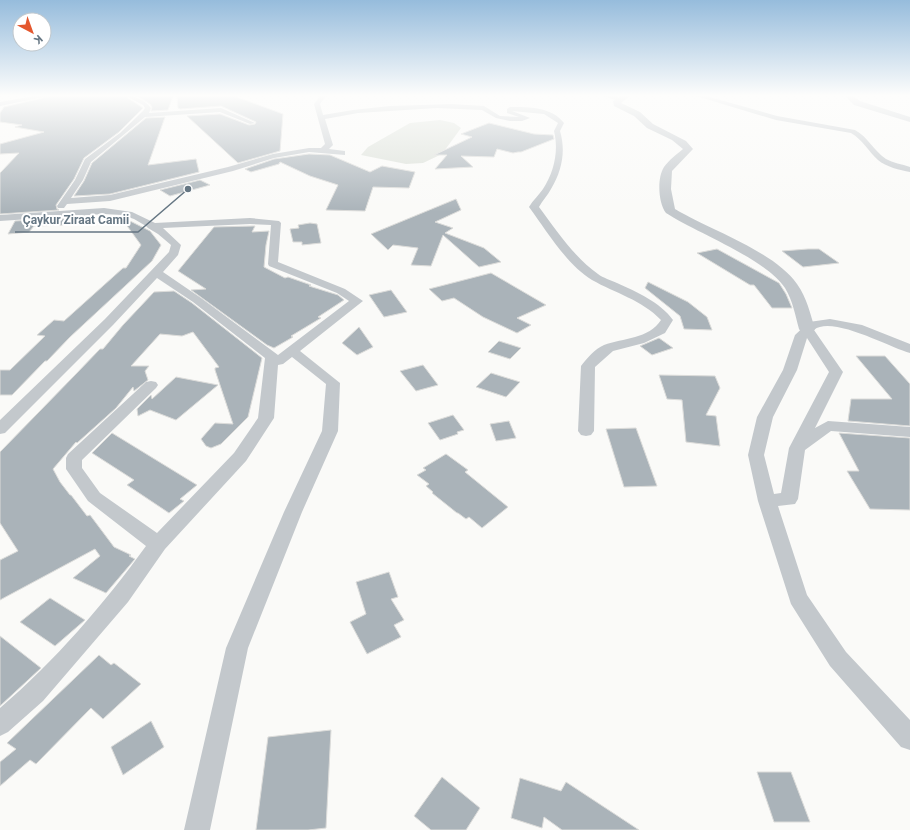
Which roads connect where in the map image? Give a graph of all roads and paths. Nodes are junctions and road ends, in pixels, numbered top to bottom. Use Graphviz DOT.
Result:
graph roads {
  1 [pos="121,135"];
  2 [pos="327,135"];
  3 [pos="558,135"];
  4 [pos="668,135"];
  5 [pos="860,135"];
  6 [pos="323,150"];
  7 [pos="342,153"];
  8 [pos="910,170"];
  9 [pos="65,201"];
  10 [pos="53,214"];
  11 [pos="0,218"];
  12 [pos="151,226"];
  13 [pos="156,272"];
  14 [pos="807,329"];
  15 [pos="910,349"];
  16 [pos="292,351"];
  17 [pos="272,356"];
  18 [pos="151,385"];
  19 [pos="0,429"];
  20 [pos="586,431"];
  21 [pos="910,432"];
  22 [pos="797,448"];
  23 [pos="767,501"];
  24 [pos="158,544"];
  25 [pos="0,724"];
  26 [pos="910,738"];
  27 [pos="197,830"];
  1 -- 9 [label="street"];
  2 -- 6 [label="street"];
  3 -- 20 [label="street"];
  4 -- 14 [label="street"];
  5 -- 8 [label="street"];
  6 -- 7 [label="street"];
  6 -- 9 [label="street"];
  9 -- 10 [label="street"];
  10 -- 11 [label="street"];
  10 -- 12 [label="street"];
  12 -- 13 [label="street"];
  12 -- 16 [label="street"];
  13 -- 17 [label="street"];
  13 -- 19 [label="street"];
  14 -- 15 [label="street"];
  14 -- 22 [label="street"];
  14 -- 23 [label="street"];
  16 -- 17 [label="street"];
  16 -- 27 [label="street"];
  17 -- 24 [label="street"];
  18 -- 24 [label="street"];
  21 -- 22 [label="street"];
  22 -- 23 [label="street"];
  23 -- 26 [label="street"];
  24 -- 25 [label="street"];
}
